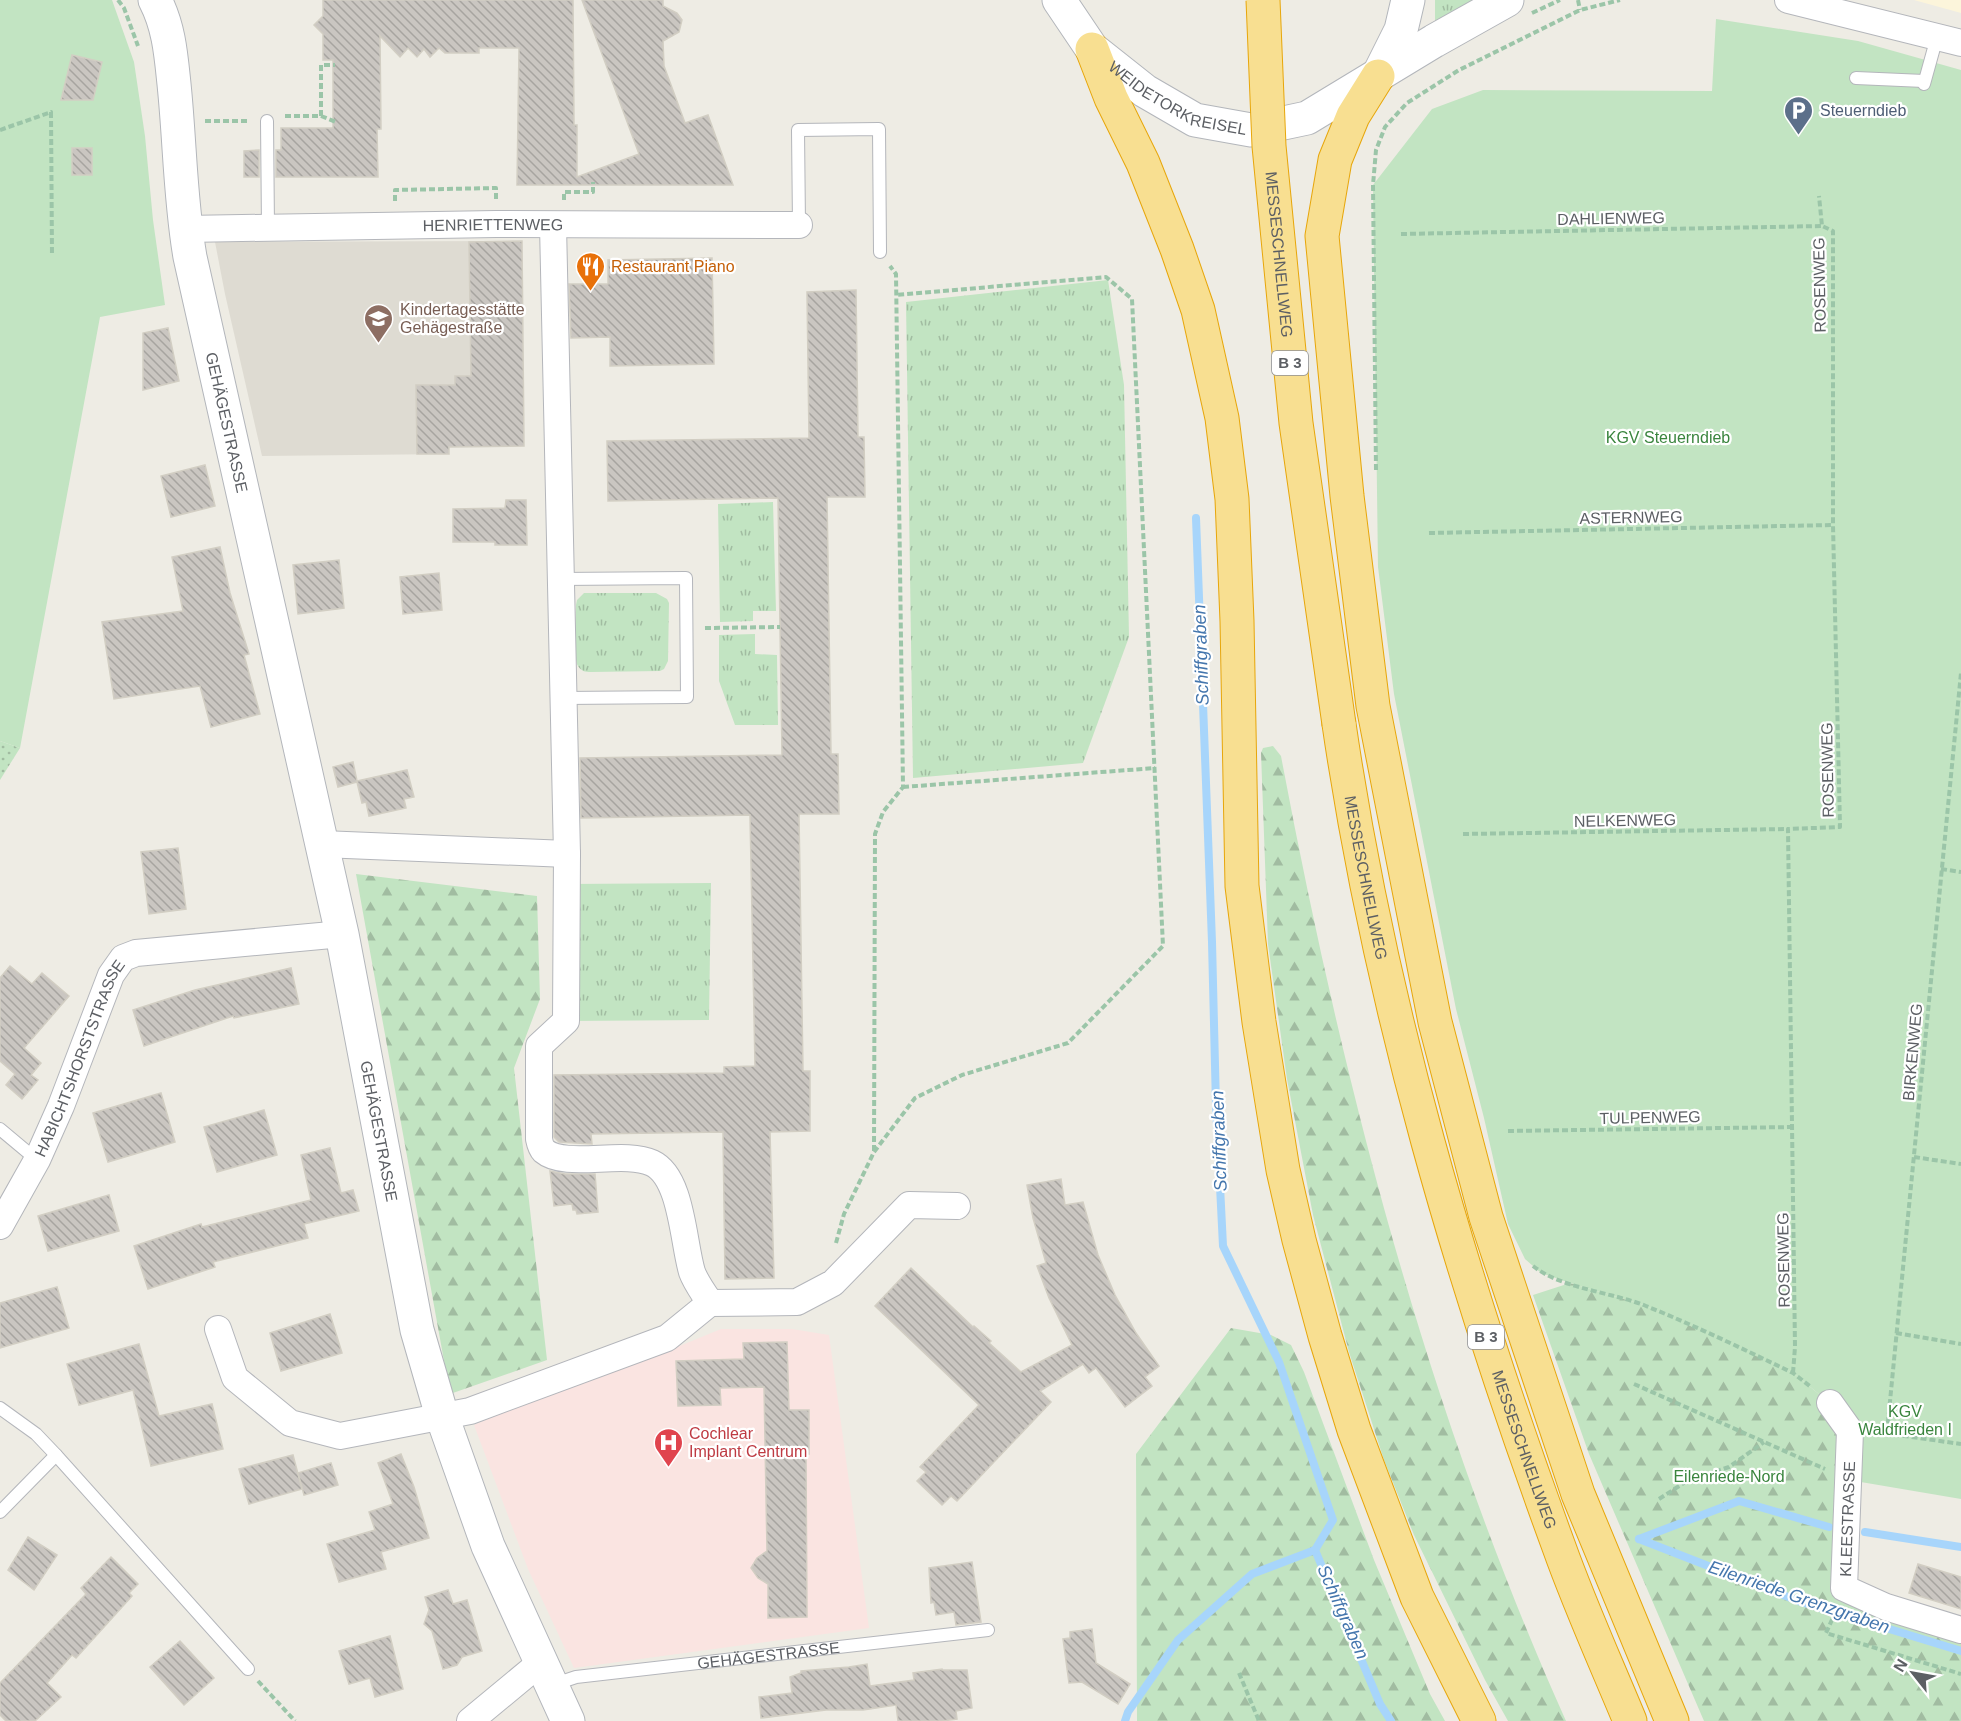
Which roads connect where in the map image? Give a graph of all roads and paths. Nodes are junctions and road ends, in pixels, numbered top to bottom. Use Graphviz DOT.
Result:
graph roads {
  1 [pos="154,0"];
  2 [pos="1059,0"];
  3 [pos="1263,0"];
  4 [pos="1408,0"];
  5 [pos="1508,0"];
  6 [pos="1578,0"];
  7 [pos="1620,0"];
  8 [pos="1788,0"];
  9 [pos="1580,10"];
  10 [pos="1949,40"];
  11 [pos="1092,50"];
  12 [pos="1378,76"];
  13 [pos="1856,78"];
  14 [pos="321,116"];
  15 [pos="267,121"];
  16 [pos="336,122"];
  17 [pos="0,130"];
  18 [pos="1819,196"];
  19 [pos="496,225"];
  20 [pos="553,225"];
  21 [pos="799,225"];
  22 [pos="395,226"];
  23 [pos="1822,226"];
  24 [pos="268,228"];
  25 [pos="185,229"];
  26 [pos="1401,234"];
  27 [pos="880,252"];
  28 [pos="52,255"];
  29 [pos="896,296"];
  30 [pos="1376,476"];
  31 [pos="1833,525"];
  32 [pos="1429,532"];
  33 [pos="559,579"];
  34 [pos="780,627"];
  35 [pos="687,628"];
  36 [pos="1961,674"];
  37 [pos="563,698"];
  38 [pos="1155,768"];
  39 [pos="903,787"];
  40 [pos="1788,829"];
  41 [pos="1463,834"];
  42 [pos="322,844"];
  43 [pos="567,854"];
  44 [pos="1941,869"];
  45 [pos="1961,872"];
  46 [pos="342,934"];
  47 [pos="1793,1127"];
  48 [pos="0,1129"];
  49 [pos="1508,1131"];
  50 [pos="874,1152"];
  51 [pos="1914,1157"];
  52 [pos="37,1160"];
  53 [pos="1961,1164"];
  54 [pos="957,1206"];
  55 [pos="0,1226"];
  56 [pos="835,1246"];
  57 [pos="1525,1259"];
  58 [pos="710,1303"];
  59 [pos="218,1329"];
  60 [pos="1896,1333"];
  61 [pos="1961,1344"];
  62 [pos="1793,1373"];
  63 [pos="1634,1384"];
  64 [pos="1830,1403"];
  65 [pos="0,1408"];
  66 [pos="442,1416"];
  67 [pos="1765,1441"];
  68 [pos="1961,1444"];
  69 [pos="56,1455"];
  70 [pos="1849,1480"];
  71 [pos="1659,1499"];
  72 [pos="0,1512"];
  73 [pos="1831,1622"];
  74 [pos="988,1630"];
  75 [pos="1961,1630"];
  76 [pos="248,1670"];
  77 [pos="1239,1673"];
  78 [pos="545,1674"];
  79 [pos="1961,1674"];
  80 [pos="295,1721"];
  81 [pos="470,1721"];
  82 [pos="568,1721"];
  83 [pos="1259,1721"];
  84 [pos="1479,1721"];
  85 [pos="1630,1721"];
  86 [pos="1672,1721"];
  1 -- 25 [label="street, GEHÄGESTRASSE"];
  2 -- 11 [label="street, WEIDETORKREISEL"];
  3 -- 85 [label="highway, MESSESCHNELLWEG / B 3, bridge"];
  4 -- 12 [label="street"];
  5 -- 12 [label="street, WEIDETORKREISEL"];
  6 -- 9 [label="path"];
  7 -- 9 [label="path"];
  8 -- 10 [label="street"];
  9 -- 30 [label="path"];
  10 -- 13 [label="lane"];
  11 -- 12 [label="street, WEIDETORKREISEL"];
  11 -- 84 [label="highway"];
  12 -- 86 [label="highway"];
  14 -- 16 [label="path"];
  15 -- 24 [label="lane"];
  17 -- 28 [label="path"];
  18 -- 23 [label="path, ROSENWEG"];
  19 -- 20 [label="street, HENRIETTENWEG"];
  19 -- 22 [label="street, HENRIETTENWEG"];
  19 -- 22 [label="path"];
  20 -- 21 [label="street, HENRIETTENWEG"];
  20 -- 33 [label="street"];
  21 -- 27 [label="lane"];
  22 -- 24 [label="street, HENRIETTENWEG"];
  23 -- 26 [label="path, DAHLIENWEG"];
  23 -- 31 [label="path, ROSENWEG"];
  24 -- 25 [label="street, HENRIETTENWEG"];
  25 -- 42 [label="street, GEHÄGESTRASSE"];
  27 -- 29 [label="path"];
  29 -- 38 [label="path"];
  29 -- 39 [label="path"];
  31 -- 32 [label="path, ASTERNWEG"];
  31 -- 40 [label="path, ROSENWEG"];
  33 -- 35 [label="lane"];
  33 -- 37 [label="street"];
  34 -- 35 [label="path"];
  35 -- 37 [label="lane"];
  36 -- 44 [label="path, BIRKENWEG"];
  37 -- 43 [label="street"];
  38 -- 39 [label="path"];
  38 -- 50 [label="path"];
  39 -- 50 [label="path"];
  40 -- 41 [label="path, NELKENWEG"];
  40 -- 47 [label="path, ROSENWEG"];
  42 -- 43 [label="street"];
  42 -- 46 [label="street, GEHÄGESTRASSE"];
  43 -- 58 [label="street"];
  44 -- 45 [label="path"];
  44 -- 51 [label="path, BIRKENWEG"];
  46 -- 52 [label="street, HABICHTSHORSTSTRASSE"];
  46 -- 66 [label="street, GEHÄGESTRASSE"];
  47 -- 49 [label="path, TULPENWEG"];
  47 -- 62 [label="path, ROSENWEG"];
  48 -- 52 [label="lane"];
  50 -- 56 [label="path"];
  51 -- 53 [label="path"];
  51 -- 60 [label="path, BIRKENWEG"];
  52 -- 55 [label="street, HABICHTSHORSTSTRASSE"];
  54 -- 58 [label="street"];
  57 -- 62 [label="path"];
  58 -- 66 [label="street"];
  59 -- 66 [label="street"];
  60 -- 61 [label="path"];
  60 -- 68 [label="path, BIRKENWEG"];
  62 -- 64 [label="path"];
  63 -- 67 [label="path"];
  64 -- 70 [label="street, KLEESTRASSE"];
  65 -- 69 [label="lane"];
  66 -- 78 [label="street, GEHÄGESTRASSE"];
  67 -- 70 [label="path"];
  67 -- 71 [label="path"];
  69 -- 72 [label="lane"];
  69 -- 76 [label="lane"];
  70 -- 75 [label="street, KLEESTRASSE"];
  73 -- 79 [label="path"];
  74 -- 78 [label="lane, GEHÄGESTRASSE"];
  76 -- 80 [label="path"];
  77 -- 83 [label="path"];
  78 -- 81 [label="street"];
  78 -- 82 [label="street, GEHÄGESTRASSE"];
}
